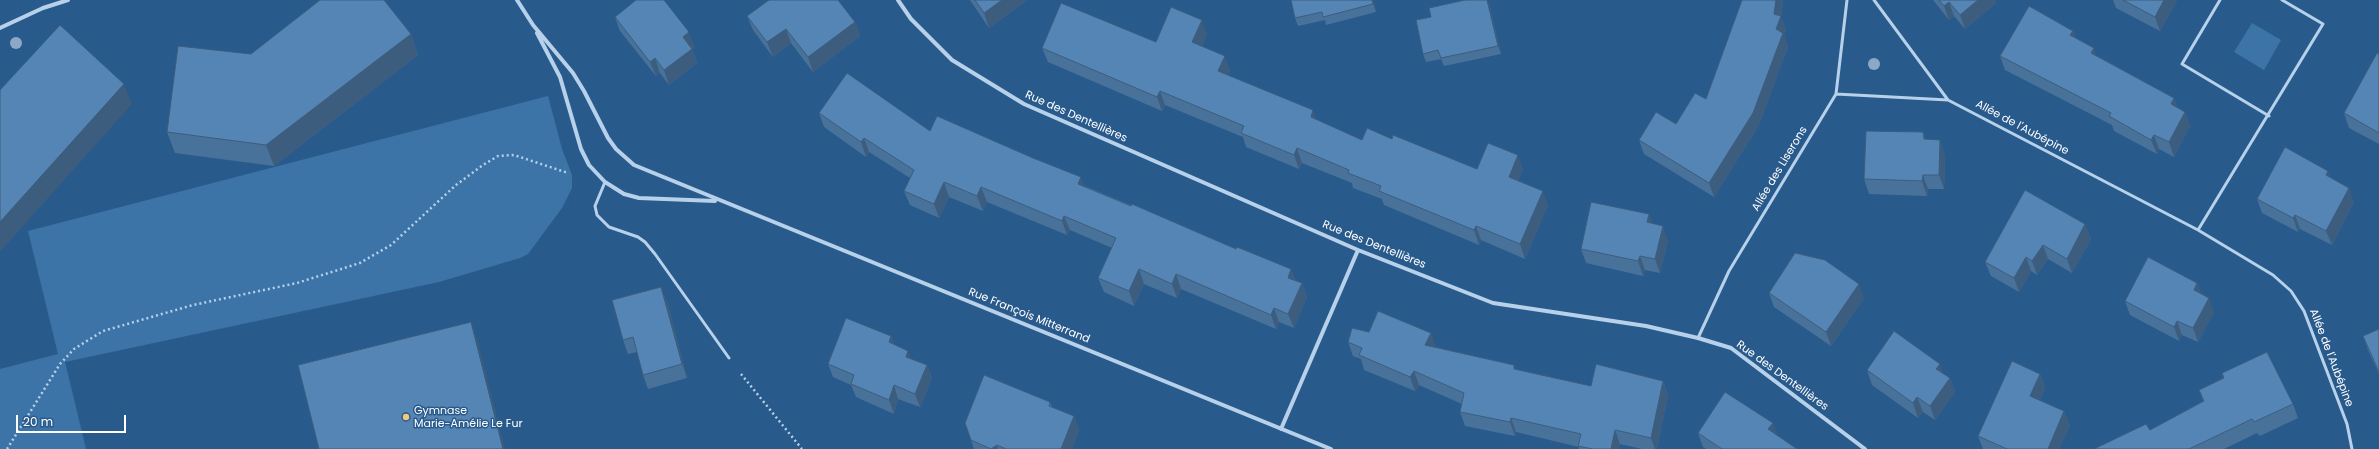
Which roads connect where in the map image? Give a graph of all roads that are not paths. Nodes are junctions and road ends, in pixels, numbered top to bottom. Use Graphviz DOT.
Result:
graph roads {
  1 [pos="68,0"];
  2 [pos="517,0"];
  3 [pos="898,0"];
  4 [pos="1847,0"];
  5 [pos="1874,0"];
  6 [pos="2220,0"];
  7 [pos="2282,0"];
  8 [pos="533,25"];
  9 [pos="0,28"];
  10 [pos="1836,94"];
  11 [pos="1948,100"];
  12 [pos="2269,116"];
  13 [pos="605,182"];
  14 [pos="719,201"];
  15 [pos="2198,230"];
  16 [pos="1358,250"];
  17 [pos="1698,338"];
  18 [pos="728,358"];
  19 [pos="1281,429"];
  20 [pos="1331,449"];
  21 [pos="1865,449"];
  22 [pos="2352,449"];
  1 -- 9 [label="street"];
  2 -- 8 [label="street, Rue François Mitterrand"];
  3 -- 16 [label="street, Rue des Dentellières"];
  4 -- 10 [label="lane, Allée des Liserons"];
  5 -- 11 [label="lane, Allée de l'Aubépine"];
  6 -- 12 [label="lane"];
  7 -- 12 [label="lane"];
  8 -- 13 [label="street, Rue François Mitterrand"];
  8 -- 14 [label="street, Rue François Mitterrand"];
  10 -- 11 [label="lane"];
  10 -- 17 [label="lane, Allée des Liserons"];
  11 -- 15 [label="lane, Allée de l'Aubépine"];
  12 -- 15 [label="lane"];
  13 -- 14 [label="street, Rue François Mitterrand"];
  13 -- 18 [label="lane"];
  14 -- 19 [label="street, Rue François Mitterrand"];
  15 -- 22 [label="lane, Allée de l'Aubépine"];
  16 -- 17 [label="street, Rue des Dentellières"];
  16 -- 19 [label="street"];
  17 -- 21 [label="street, Rue des Dentellières"];
  19 -- 20 [label="street, Rue François Mitterrand"];
}
